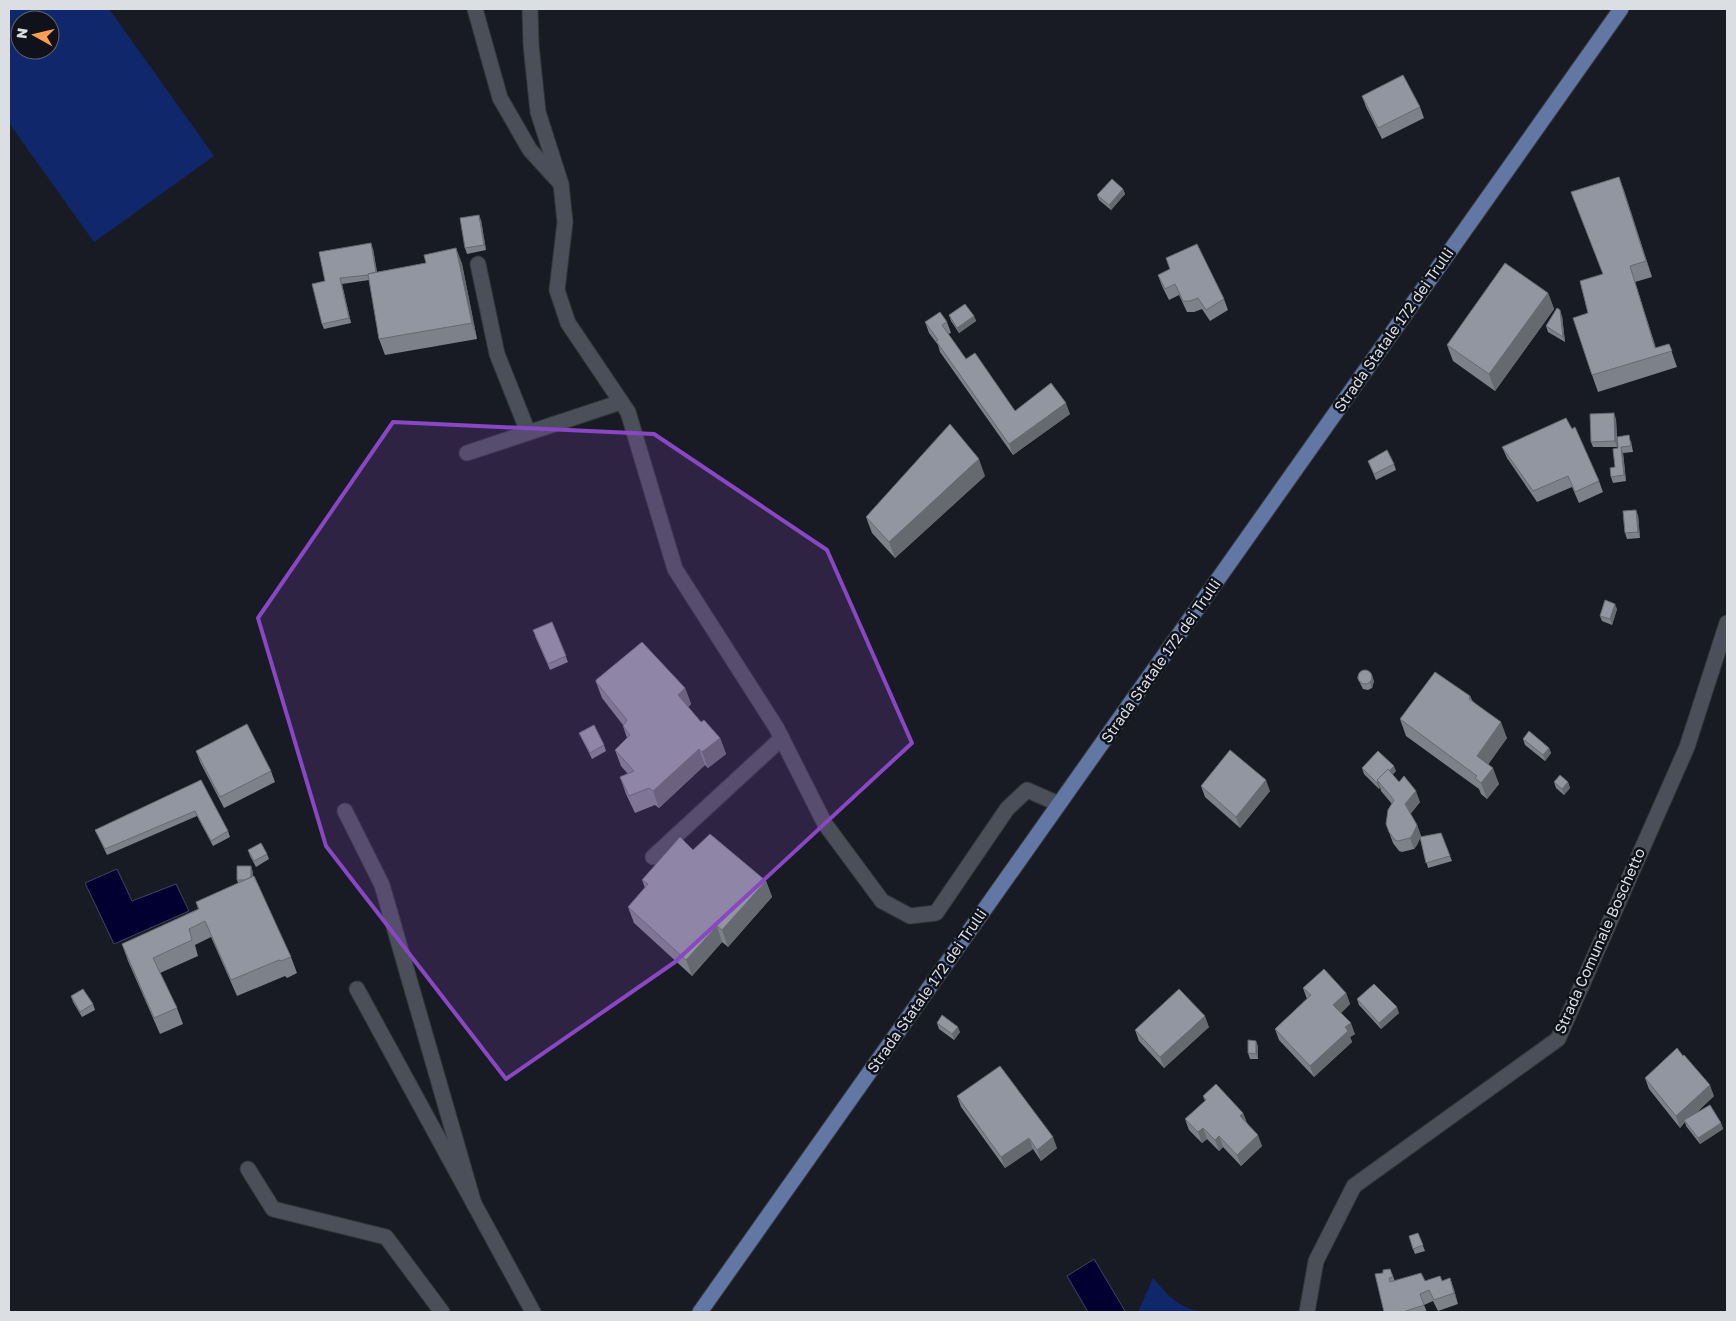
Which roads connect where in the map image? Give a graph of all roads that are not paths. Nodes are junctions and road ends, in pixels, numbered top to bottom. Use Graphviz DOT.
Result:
graph roads {
  1 [pos="475,9"];
  2 [pos="530,9"];
  3 [pos="1621,9"];
  4 [pos="561,184"];
  5 [pos="478,264"];
  6 [pos="621,402"];
  7 [pos="528,432"];
  8 [pos="467,453"];
  9 [pos="1727,623"];
  10 [pos="782,738"];
  11 [pos="1059,804"];
  12 [pos="345,811"];
  13 [pos="653,857"];
  14 [pos="357,989"];
  15 [pos="248,1169"];
  16 [pos="474,1204"];
  17 [pos="442,1312"];
  18 [pos="532,1312"];
  19 [pos="700,1312"];
  20 [pos="1307,1312"];
  1 -- 4 [label="street"];
  2 -- 4 [label="street"];
  3 -- 11 [label="main road, Strada Statale 172 dei Trulli"];
  4 -- 6 [label="street"];
  5 -- 7 [label="street"];
  6 -- 7 [label="street"];
  6 -- 10 [label="street"];
  7 -- 8 [label="street"];
  9 -- 20 [label="street, Strada Comunale Boschetto"];
  10 -- 11 [label="street"];
  10 -- 13 [label="street"];
  11 -- 19 [label="main road, Strada Statale 172 dei Trulli"];
  12 -- 16 [label="street"];
  14 -- 16 [label="street"];
  15 -- 17 [label="street"];
  16 -- 18 [label="street"];
}
